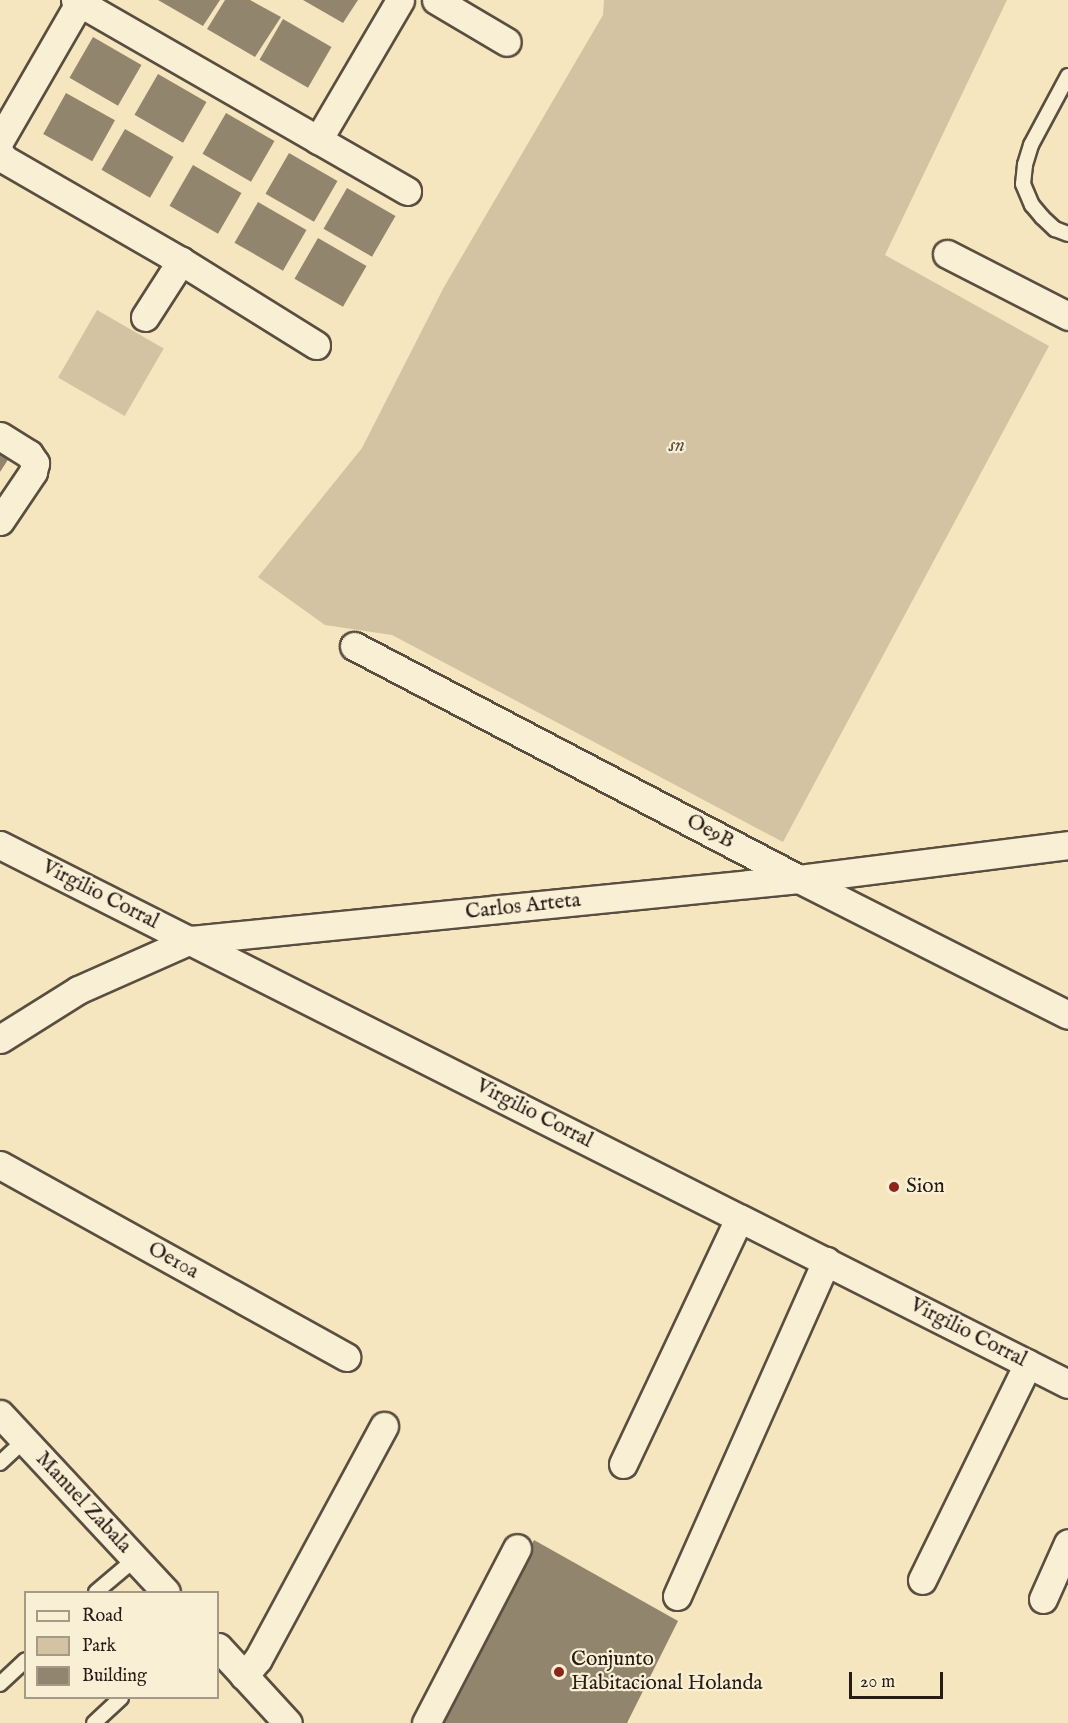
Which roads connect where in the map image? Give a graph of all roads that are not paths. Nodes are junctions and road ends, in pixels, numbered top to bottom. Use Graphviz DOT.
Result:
graph roads {
  1 [pos="400,0"];
  2 [pos="436,0"];
  3 [pos="77,1"];
  4 [pos="507,42"];
  5 [pos="1068,76"];
  6 [pos="0,140"];
  7 [pos="318,140"];
  8 [pos="0,153"];
  9 [pos="407,191"];
  10 [pos="1068,234"];
  11 [pos="947,254"];
  12 [pos="181,261"];
  13 [pos="1068,316"];
  14 [pos="145,317"];
  15 [pos="316,345"];
  16 [pos="0,436"];
  17 [pos="0,521"];
  18 [pos="354,646"];
  19 [pos="0,844"];
  20 [pos="1068,845"];
  21 [pos="799,879"];
  22 [pos="191,940"];
  23 [pos="1068,1015"];
  24 [pos="0,1039"];
  25 [pos="0,1165"];
  26 [pos="739,1219"];
  27 [pos="826,1261"];
  28 [pos="346,1357"];
  29 [pos="1028,1364"];
  30 [pos="1068,1384"];
  31 [pos="0,1414"];
  32 [pos="384,1426"];
  33 [pos="25,1440"];
  34 [pos="0,1463"];
  35 [pos="623,1464"];
  36 [pos="1068,1543"];
  37 [pos="517,1548"];
  38 [pos="135,1559"];
  39 [pos="922,1580"];
  40 [pos="98,1591"];
  41 [pos="164,1591"];
  42 [pos="677,1596"];
  43 [pos="1042,1599"];
  44 [pos="219,1648"];
  45 [pos="24,1662"];
  46 [pos="244,1676"];
  47 [pos="0,1684"];
  48 [pos="120,1699"];
  49 [pos="94,1723"];
  50 [pos="288,1723"];
  51 [pos="426,1723"];
  1 -- 7 [label="street"];
  2 -- 4 [label="street"];
  3 -- 6 [label="street"];
  3 -- 7 [label="street"];
  5 -- 10 [label="lane"];
  7 -- 9 [label="street"];
  8 -- 12 [label="street"];
  11 -- 13 [label="street"];
  12 -- 14 [label="street"];
  12 -- 15 [label="street"];
  16 -- 17 [label="street"];
  18 -- 21 [label="street, Oe9B"];
  19 -- 22 [label="street, Virgilio Corral"];
  20 -- 21 [label="street, Carlos Arteta"];
  21 -- 22 [label="street, Carlos Arteta"];
  21 -- 23 [label="street, Oe9B"];
  22 -- 24 [label="street, Carlos Arteta"];
  22 -- 26 [label="street, Virgilio Corral"];
  25 -- 28 [label="street, Oe10a"];
  26 -- 27 [label="street, Virgilio Corral"];
  26 -- 35 [label="street"];
  27 -- 29 [label="street, Virgilio Corral"];
  27 -- 42 [label="street"];
  29 -- 30 [label="street, Virgilio Corral"];
  29 -- 39 [label="street"];
  31 -- 33 [label="street, Manuel Zabala"];
  32 -- 46 [label="street"];
  33 -- 34 [label="lane"];
  33 -- 38 [label="street, Manuel Zabala"];
  36 -- 43 [label="street"];
  37 -- 51 [label="street"];
  38 -- 40 [label="lane"];
  38 -- 41 [label="street, Manuel Zabala"];
  44 -- 46 [label="street"];
  45 -- 47 [label="lane"];
  46 -- 50 [label="street"];
  48 -- 49 [label="lane"];
}
